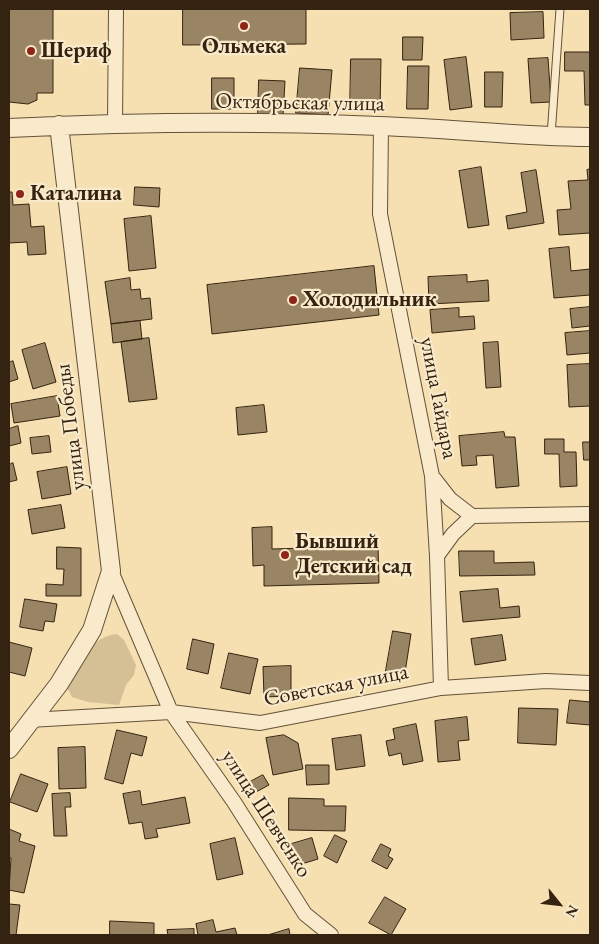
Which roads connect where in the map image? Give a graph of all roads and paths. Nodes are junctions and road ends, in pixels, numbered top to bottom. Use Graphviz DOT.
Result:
graph roads {
  1 [pos="116,9"];
  2 [pos="560,9"];
  3 [pos="115,123"];
  4 [pos="59,126"];
  5 [pos="381,126"];
  6 [pos="9,128"];
  7 [pos="551,137"];
  8 [pos="590,137"];
  9 [pos="432,476"];
  10 [pos="590,514"];
  11 [pos="472,516"];
  12 [pos="437,556"];
  13 [pos="111,571"];
  14 [pos="590,683"];
  15 [pos="440,688"];
  16 [pos="171,712"];
  17 [pos="30,720"];
  18 [pos="9,749"];
  19 [pos="331,935"];
  1 -- 3 [label="street"];
  2 -- 7 [label="lane"];
  3 -- 4 [label="street, Октябрьская улица"];
  3 -- 5 [label="street, Октябрьская улица"];
  4 -- 6 [label="street, Октябрьская улица"];
  4 -- 13 [label="street, улица Победы"];
  5 -- 7 [label="street, Октябрьская улица"];
  5 -- 9 [label="street, улица Гайдара"];
  7 -- 8 [label="street, Октябрьская улица"];
  9 -- 11 [label="street, улица Гайдара"];
  9 -- 12 [label="street"];
  10 -- 11 [label="street"];
  11 -- 12 [label="street"];
  12 -- 15 [label="street"];
  13 -- 16 [label="street, улица Победы"];
  13 -- 17 [label="street"];
  14 -- 15 [label="street, Советская улица"];
  15 -- 16 [label="street, Советская улица"];
  16 -- 17 [label="street, Советская улица"];
  16 -- 19 [label="street, улица Шевченко"];
  17 -- 18 [label="street"];
}
